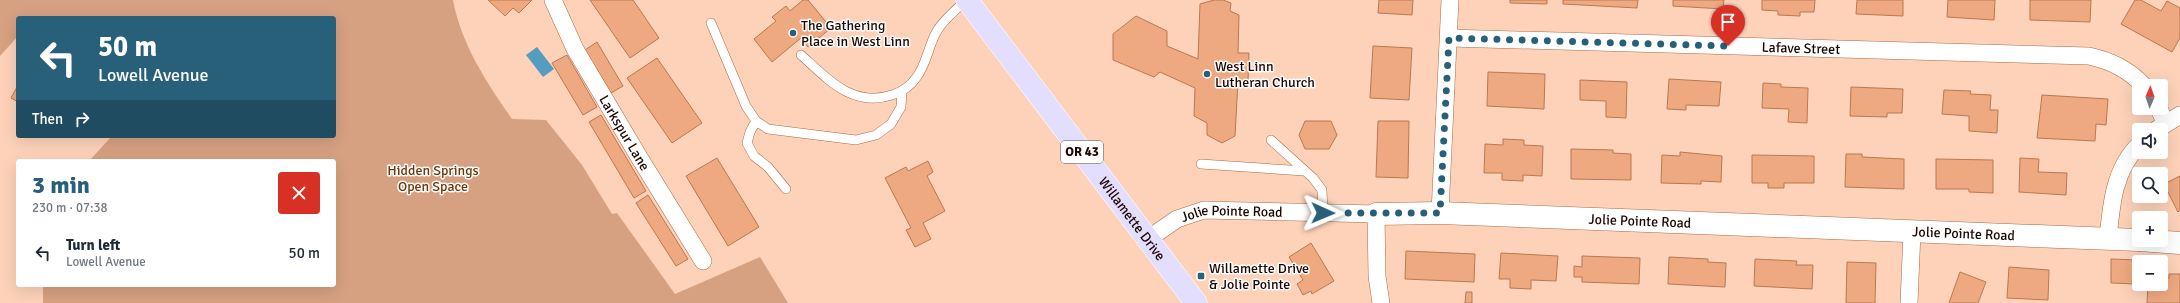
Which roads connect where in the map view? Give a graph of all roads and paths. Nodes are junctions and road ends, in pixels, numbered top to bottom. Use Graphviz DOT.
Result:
graph roads {
  1 [pos="554,0"];
  2 [pos="967,0"];
  3 [pos="1450,0"];
  4 [pos="711,23"];
  5 [pos="1449,38"];
  6 [pos="800,55"];
  7 [pos="2138,79"];
  8 [pos="902,91"];
  9 [pos="2180,115"];
  10 [pos="2160,120"];
  11 [pos="756,121"];
  12 [pos="1271,140"];
  13 [pos="2132,154"];
  14 [pos="1201,164"];
  15 [pos="1304,171"];
  16 [pos="786,189"];
  17 [pos="1323,213"];
  18 [pos="1440,213"];
  19 [pos="1376,214"];
  20 [pos="1912,232"];
  21 [pos="1148,239"];
  22 [pos="2108,239"];
  23 [pos="2132,240"];
  24 [pos="2168,242"];
  25 [pos="2180,243"];
  26 [pos="703,262"];
  27 [pos="1196,303"];
  28 [pos="1381,303"];
  29 [pos="1909,303"];
  1 -- 26 [label="street, Larkspur Lane"];
  2 -- 8 [label="lane"];
  2 -- 21 [label="main road, Willamette Drive / OR 43"];
  3 -- 5 [label="street"];
  4 -- 11 [label="lane"];
  5 -- 7 [label="street, Lafave Street"];
  5 -- 18 [label="street"];
  6 -- 8 [label="lane"];
  8 -- 11 [label="lane"];
  9 -- 10 [label="street"];
  11 -- 16 [label="lane"];
  12 -- 15 [label="lane"];
  13 -- 22 [label="street"];
  14 -- 15 [label="lane"];
  15 -- 17 [label="lane"];
  17 -- 19 [label="street, Jolie Pointe Road"];
  17 -- 21 [label="street, Jolie Pointe Road"];
  18 -- 19 [label="street, Jolie Pointe Road"];
  18 -- 20 [label="street, Jolie Pointe Road"];
  19 -- 28 [label="street"];
  20 -- 22 [label="street, Jolie Pointe Road"];
  20 -- 29 [label="street"];
  21 -- 27 [label="main road, Willamette Drive / OR 43"];
  22 -- 23 [label="street, Jolie Pointe Road"];
  24 -- 25 [label="street, Jolie Pointe Road"];
}
